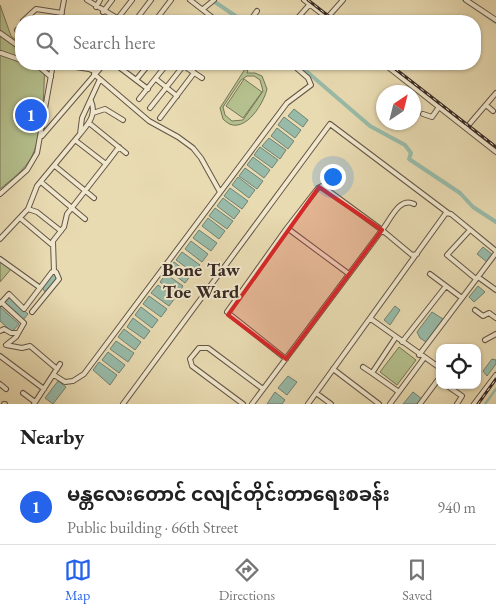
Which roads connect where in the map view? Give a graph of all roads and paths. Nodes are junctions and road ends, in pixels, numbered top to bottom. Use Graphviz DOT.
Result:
graph roads {
  1 [pos="64,0"];
  2 [pos="87,0"];
  3 [pos="100,0"];
  4 [pos="112,0"];
  5 [pos="132,0"];
  6 [pos="150,0"];
  7 [pos="171,0"];
  8 [pos="190,0"];
  9 [pos="304,0"];
  10 [pos="343,0"];
  11 [pos="466,0"];
  12 [pos="214,1"];
  13 [pos="310,4"];
  14 [pos="96,7"];
  15 [pos="203,9"];
  16 [pos="257,11"];
  17 [pos="103,12"];
  18 [pos="62,13"];
  19 [pos="30,15"];
  20 [pos="109,15"];
  21 [pos="123,15"];
  22 [pos="139,15"];
  23 [pos="160,15"];
  24 [pos="210,15"];
  25 [pos="254,15"];
  26 [pos="300,15"];
  27 [pos="323,15"];
  28 [pos="332,15"];
  29 [pos="496,20"];
  30 [pos="0,33"];
  31 [pos="15,44"];
  32 [pos="2,53"];
  33 [pos="15,58"];
  34 [pos="43,70"];
  35 [pos="52,70"];
  36 [pos="90,70"];
  37 [pos="98,70"];
  38 [pos="123,70"];
  39 [pos="144,70"];
  40 [pos="162,70"];
  41 [pos="178,70"];
  42 [pos="190,70"];
  43 [pos="299,70"];
  44 [pos="392,70"];
  45 [pos="193,72"];
  46 [pos="95,73"];
  47 [pos="51,77"];
  48 [pos="156,78"];
  49 [pos="202,78"];
  50 [pos="100,79"];
  51 [pos="136,80"];
  52 [pos="167,87"];
  53 [pos="148,89"];
  54 [pos="496,93"];
  55 [pos="177,96"];
  56 [pos="139,99"];
  57 [pos="91,102"];
  58 [pos="486,105"];
  59 [pos="150,108"];
  60 [pos="440,108"];
  61 [pos="493,111"];
  62 [pos="93,113"];
  63 [pos="424,114"];
  64 [pos="160,118"];
  65 [pos="123,120"];
  66 [pos="89,123"];
  67 [pos="466,128"];
  68 [pos="80,134"];
  69 [pos="41,138"];
  70 [pos="75,140"];
  71 [pos="496,142"];
  72 [pos="119,147"];
  73 [pos="491,148"];
  74 [pos="496,152"];
  75 [pos="126,153"];
  76 [pos="106,164"];
  77 [pos="55,166"];
  78 [pos="40,182"];
  79 [pos="85,191"];
  80 [pos="220,192"];
  81 [pos="0,194"];
  82 [pos="94,198"];
  83 [pos="414,204"];
  84 [pos="71,208"];
  85 [pos="28,209"];
  86 [pos="448,213"];
  87 [pos="20,218"];
  88 [pos="85,220"];
  89 [pos="288,228"];
  90 [pos="382,230"];
  91 [pos="470,230"];
  92 [pos="61,231"];
  93 [pos="0,239"];
  94 [pos="51,244"];
  95 [pos="496,252"];
  96 [pos="417,254"];
  97 [pos="0,259"];
  98 [pos="54,272"];
  99 [pos="349,274"];
  100 [pos="430,274"];
  101 [pos="477,278"];
  102 [pos="58,280"];
  103 [pos="61,286"];
  104 [pos="446,286"];
  105 [pos="39,287"];
  106 [pos="496,290"];
  107 [pos="462,298"];
  108 [pos="1,303"];
  109 [pos="474,310"];
  110 [pos="32,312"];
  111 [pos="496,318"];
  112 [pos="371,319"];
  113 [pos="0,331"];
  114 [pos="18,333"];
  115 [pos="496,334"];
  116 [pos="396,337"];
  117 [pos="485,340"];
  118 [pos="402,342"];
  119 [pos="419,355"];
  120 [pos="0,356"];
  121 [pos="424,358"];
  122 [pos="286,359"];
  123 [pos="60,364"];
  124 [pos="436,366"];
  125 [pos="363,367"];
  126 [pos="57,369"];
  127 [pos="333,370"];
  128 [pos="372,372"];
  129 [pos="54,375"];
  130 [pos="496,375"];
  131 [pos="436,383"];
  132 [pos="0,384"];
  133 [pos="6,389"];
  134 [pos="44,389"];
  135 [pos="263,389"];
  136 [pos="452,389"];
  137 [pos="399,392"];
  138 [pos="23,393"];
  139 [pos="316,393"];
  140 [pos="34,403"];
  141 [pos="123,404"];
  142 [pos="243,404"];
  143 [pos="252,404"];
  144 [pos="308,404"];
  145 [pos="331,404"];
  146 [pos="379,404"];
  147 [pos="390,404"];
  148 [pos="420,404"];
  149 [pos="457,404"];
  150 [pos="474,404"];
  1 -- 18 [label="street"];
  2 -- 14 [label="street"];
  3 -- 14 [label="street"];
  4 -- 17 [label="street"];
  5 -- 21 [label="street"];
  6 -- 22 [label="street"];
  7 -- 23 [label="street"];
  8 -- 15 [label="street"];
  9 -- 13 [label="street"];
  10 -- 28 [label="street"];
  11 -- 29 [label="street"];
  12 -- 15 [label="street"];
  13 -- 26 [label="street"];
  13 -- 27 [label="street"];
  14 -- 17 [label="street"];
  15 -- 24 [label="street"];
  16 -- 25 [label="street"];
  17 -- 20 [label="street"];
  18 -- 19 [label="street"];
  30 -- 31 [label="street"];
  32 -- 33 [label="street"];
  34 -- 47 [label="street"];
  35 -- 47 [label="street"];
  36 -- 46 [label="street"];
  37 -- 46 [label="street"];
  38 -- 51 [label="street"];
  39 -- 51 [label="street"];
  40 -- 48 [label="street"];
  41 -- 52 [label="street"];
  42 -- 45 [label="street"];
  43 -- 80 [label="street"];
  44 -- 60 [label="street"];
  45 -- 49 [label="street"];
  45 -- 55 [label="street"];
  46 -- 50 [label="street"];
  46 -- 69 [label="street"];
  47 -- 69 [label="street"];
  48 -- 52 [label="street"];
  48 -- 53 [label="street"];
  50 -- 57 [label="street"];
  50 -- 80 [label="street"];
  51 -- 53 [label="street"];
  52 -- 55 [label="street"];
  52 -- 59 [label="street"];
  53 -- 56 [label="street"];
  54 -- 58 [label="street"];
  55 -- 64 [label="street"];
  57 -- 62 [label="street"];
  57 -- 68 [label="street"];
  58 -- 61 [label="street"];
  58 -- 67 [label="street"];
  60 -- 63 [label="street"];
  60 -- 67 [label="street"];
  62 -- 65 [label="street"];
  62 -- 66 [label="street"];
  66 -- 68 [label="street"];
  66 -- 72 [label="street"];
  67 -- 73 [label="street"];
  68 -- 70 [label="street"];
  69 -- 81 [label="street"];
  70 -- 76 [label="street"];
  70 -- 77 [label="street"];
  71 -- 73 [label="street"];
  72 -- 75 [label="street"];
  72 -- 76 [label="street"];
  73 -- 74 [label="street"];
  76 -- 79 [label="street"];
  77 -- 78 [label="street"];
  77 -- 79 [label="street"];
  78 -- 84 [label="street"];
  78 -- 85 [label="street"];
  79 -- 82 [label="street"];
  79 -- 84 [label="street"];
  80 -- 129 [label="street"];
  83 -- 90 [label="street"];
  84 -- 88 [label="street"];
  84 -- 92 [label="street"];
  85 -- 87 [label="street"];
  85 -- 92 [label="street"];
  86 -- 91 [label="street"];
  86 -- 96 [label="street"];
  86 -- 141 [label="street"];
  87 -- 93 [label="street"];
  87 -- 94 [label="street"];
  89 -- 90 [label="street"];
  89 -- 99 [label="street"];
  89 -- 122 [label="street"];
  90 -- 96 [label="street"];
  90 -- 99 [label="street"];
  91 -- 95 [label="street"];
  91 -- 101 [label="street"];
  92 -- 94 [label="street"];
  94 -- 98 [label="street"];
  95 -- 101 [label="street"];
  96 -- 112 [label="street"];
  97 -- 105 [label="street"];
  98 -- 102 [label="street"];
  98 -- 105 [label="street"];
  99 -- 122 [label="street"];
  100 -- 104 [label="street"];
  101 -- 106 [label="street"];
  101 -- 107 [label="street"];
  102 -- 103 [label="street"];
  102 -- 110 [label="street"];
  104 -- 107 [label="street"];
  104 -- 118 [label="street"];
  105 -- 108 [label="street"];
  107 -- 119 [label="street"];
  108 -- 114 [label="street"];
  109 -- 111 [label="street"];
  112 -- 116 [label="street"];
  112 -- 127 [label="street"];
  113 -- 114 [label="street"];
  114 -- 126 [label="street"];
  115 -- 117 [label="street"];
  116 -- 118 [label="street"];
  116 -- 128 [label="street"];
  118 -- 119 [label="street"];
  119 -- 121 [label="street"];
  120 -- 134 [label="street"];
  121 -- 124 [label="street"];
  121 -- 137 [label="street"];
  122 -- 135 [label="street"];
  123 -- 126 [label="street"];
  125 -- 128 [label="street"];
  126 -- 129 [label="street"];
  127 -- 139 [label="street"];
  127 -- 146 [label="street"];
  128 -- 137 [label="street"];
  129 -- 134 [label="street"];
  130 -- 150 [label="street"];
  131 -- 148 [label="street"];
  132 -- 133 [label="street"];
  134 -- 140 [label="street"];
  135 -- 142 [label="street"];
  135 -- 143 [label="street"];
  136 -- 149 [label="street"];
  137 -- 147 [label="street"];
  138 -- 140 [label="street"];
  139 -- 144 [label="street"];
  139 -- 145 [label="street"];
}
